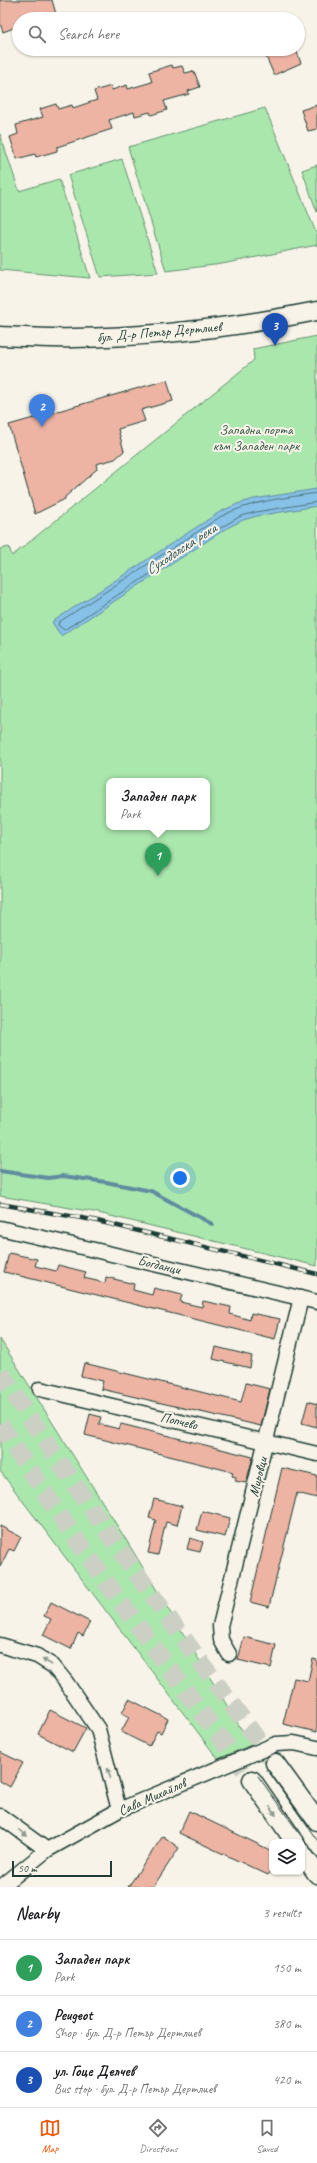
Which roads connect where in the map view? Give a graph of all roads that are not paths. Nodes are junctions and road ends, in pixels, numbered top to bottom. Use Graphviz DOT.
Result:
graph roads {
  1 [pos="317,311"];
  2 [pos="0,336"];
  3 [pos="0,1228"];
  4 [pos="301,1298"];
  5 [pos="317,1302"];
  6 [pos="40,1389"];
  7 [pos="267,1442"];
  8 [pos="317,1454"];
  9 [pos="0,1645"];
  10 [pos="229,1654"];
  11 [pos="317,1748"];
  12 [pos="275,1764"];
  13 [pos="252,1780"];
  14 [pos="119,1810"];
  15 [pos="0,1816"];
  16 [pos="317,1821"];
  17 [pos="293,1839"];
  18 [pos="46,1850"];
  19 [pos="305,1857"];
  20 [pos="317,1874"];
  21 [pos="1,1887"];
  1 -- 2 [label="main road, бул. Д-р Петър Дертлиев"];
  3 -- 4 [label="street, Богданци"];
  4 -- 5 [label="street, Богданци"];
  4 -- 7 [label="street, Мировци"];
  6 -- 7 [label="street, Попчево"];
  7 -- 8 [label="street, Попчево"];
  7 -- 10 [label="street, Мировци"];
  14 -- 9 [label="street, one-way"];
  11 -- 14 [label="street, Сава Михайлов"];
  12 -- 16 [label="main road"];
  13 -- 17 [label="main road, one-way"];
  14 -- 18 [label="street, Сава Михайлов"];
  15 -- 18 [label="street, one-way"];
  18 -- 21 [label="street, Сава Михайлов"];
  19 -- 20 [label="main road"];
}
